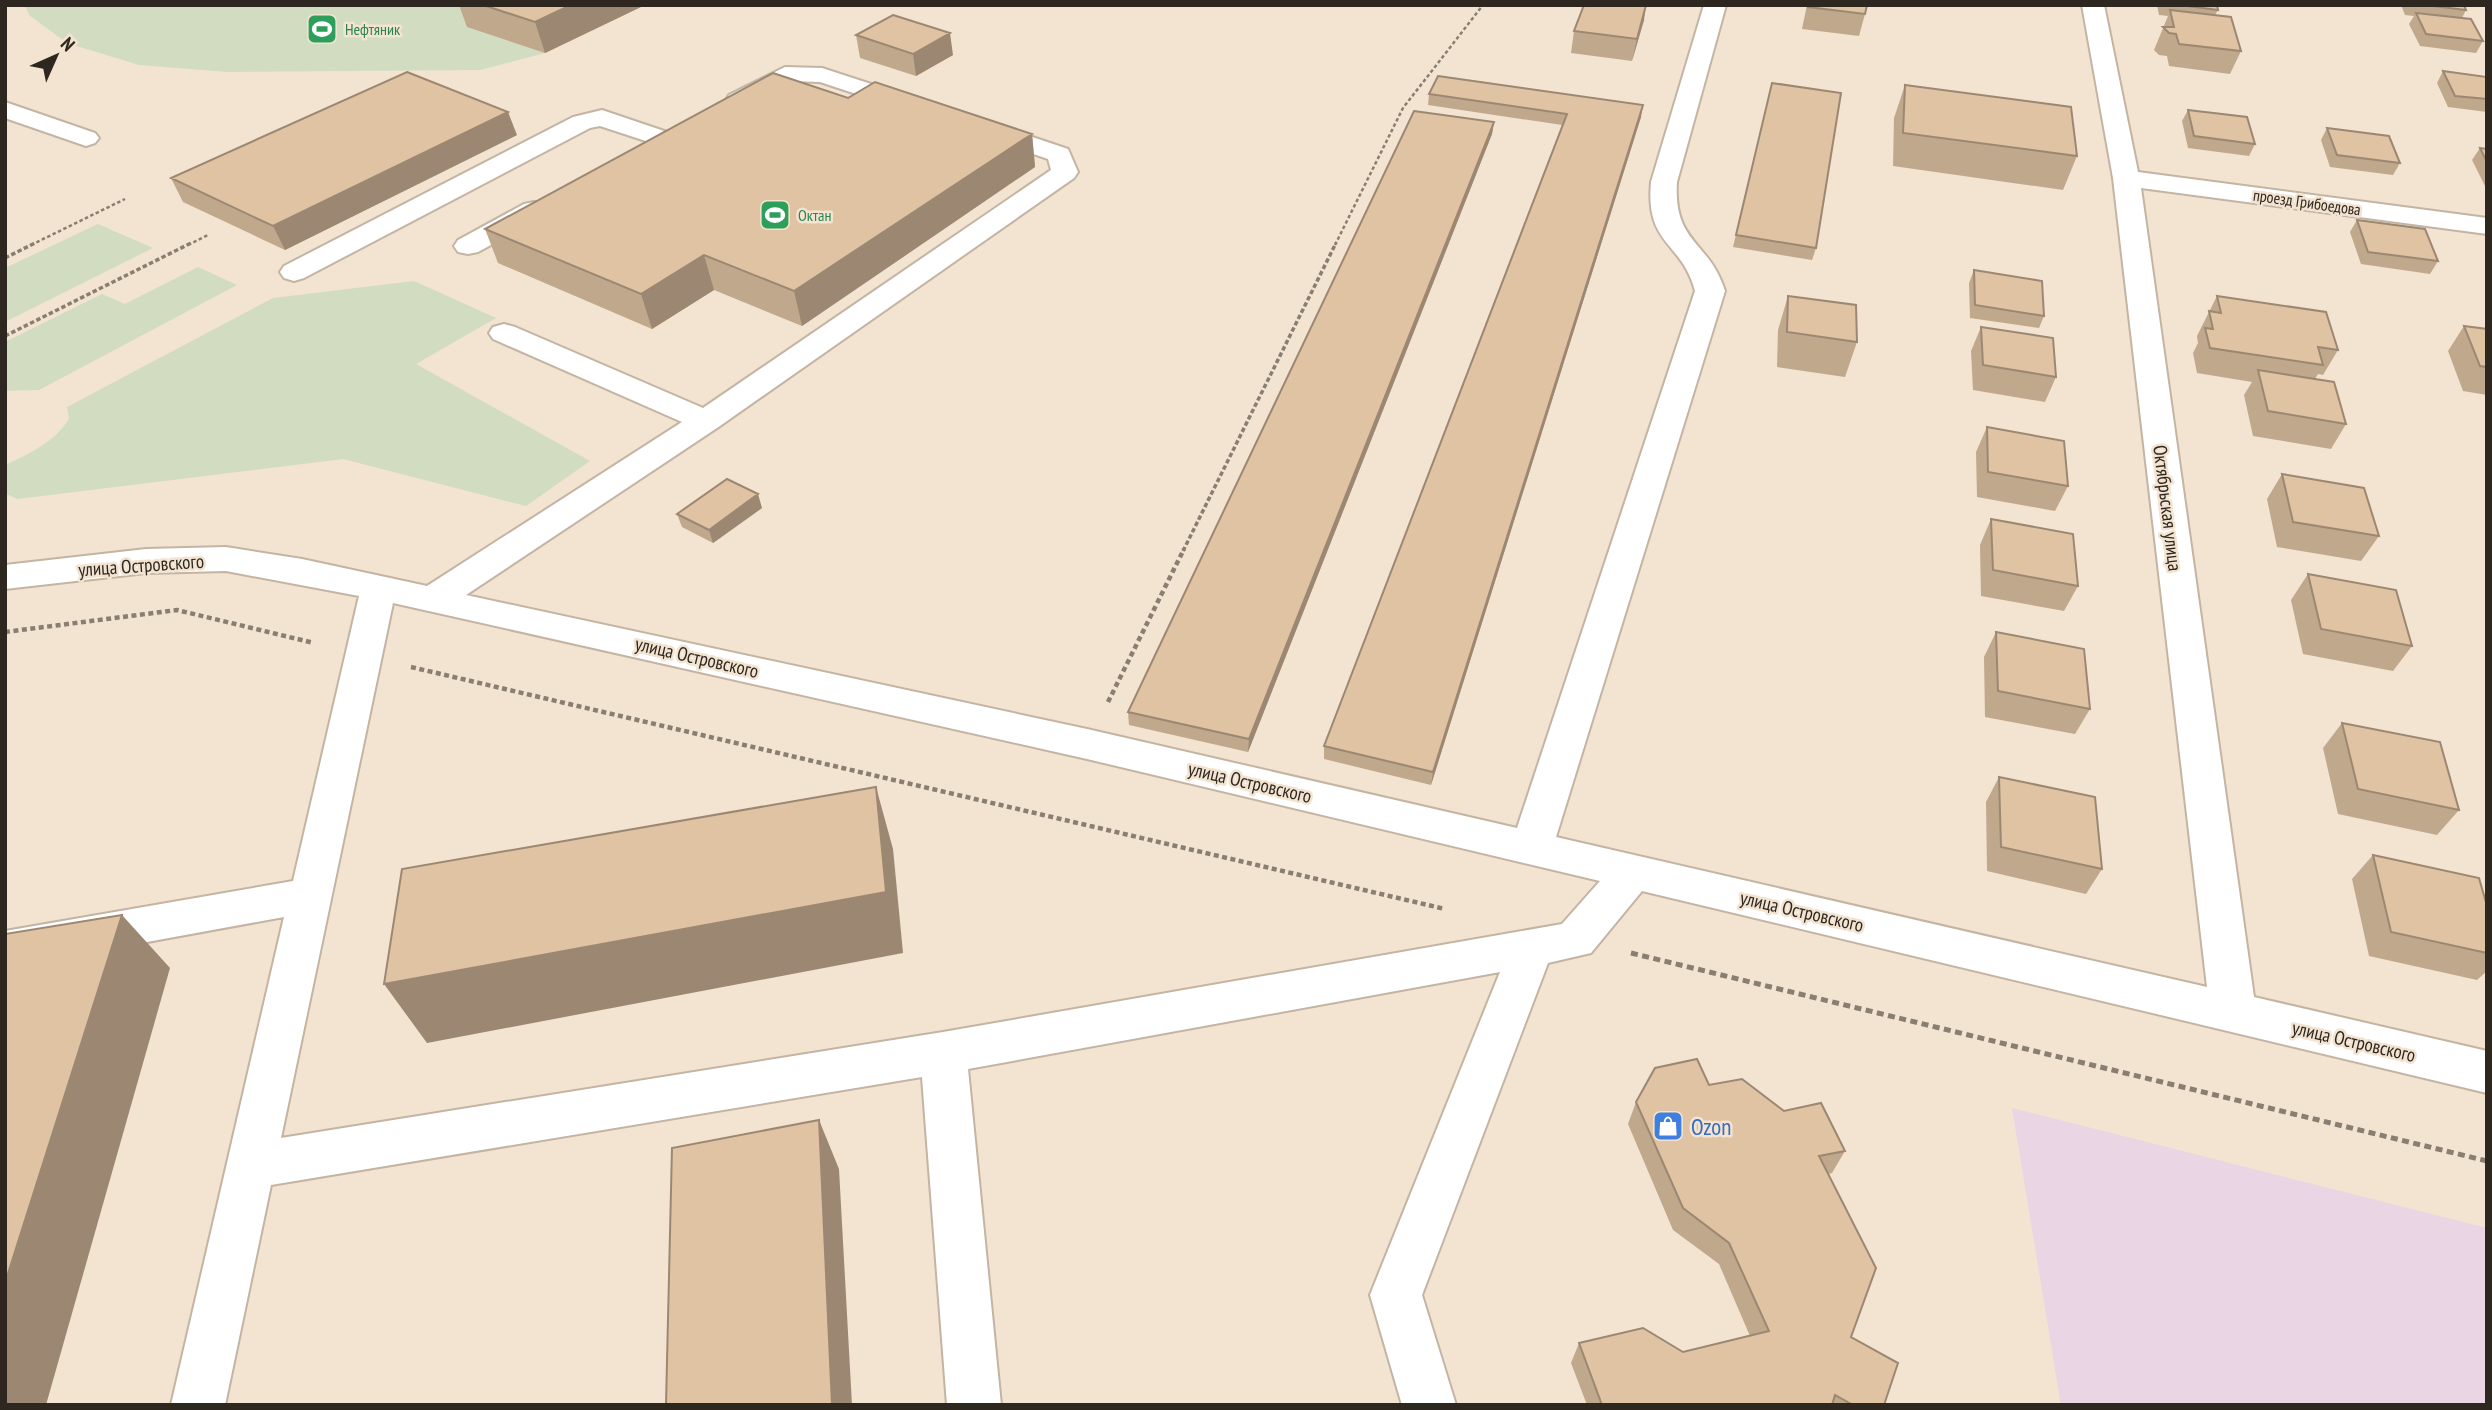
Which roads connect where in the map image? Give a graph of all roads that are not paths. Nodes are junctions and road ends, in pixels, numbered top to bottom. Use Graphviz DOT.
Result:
graph roads {
  1 [pos="1715,5"];
  2 [pos="2093,5"];
  3 [pos="5,109"];
  4 [pos="689,126"];
  5 [pos="86,138"];
  6 [pos="628,159"];
  7 [pos="2126,178"];
  8 [pos="554,199"];
  9 [pos="2487,226"];
  10 [pos="468,246"];
  11 [pos="294,272"];
  12 [pos="504,333"];
  13 [pos="706,421"];
  14 [pos="5,577"];
  15 [pos="379,587"];
  16 [pos="435,598"];
  17 [pos="1531,849"];
  18 [pos="1633,872"];
  19 [pos="310,895"];
  20 [pos="1553,944"];
  21 [pos="5,950"];
  22 [pos="2233,1012"];
  23 [pos="943,1053"];
  24 [pos="2487,1072"];
  25 [pos="251,1166"];
  26 [pos="198,1405"];
  27 [pos="974,1405"];
  28 [pos="1429,1405"];
  1 -- 17 [label="street"];
  2 -- 7 [label="street, Октябрьская улица"];
  3 -- 5 [label="street"];
  4 -- 6 [label="street"];
  4 -- 11 [label="street"];
  4 -- 13 [label="street"];
  7 -- 9 [label="street, проезд Грибоедова"];
  7 -- 22 [label="street, Октябрьская улица"];
  8 -- 10 [label="street"];
  12 -- 13 [label="street"];
  13 -- 16 [label="street"];
  14 -- 15 [label="street, улица Островского"];
  15 -- 16 [label="street, улица Островского"];
  15 -- 19 [label="street"];
  16 -- 17 [label="street, улица Островского"];
  17 -- 18 [label="street, улица Островского"];
  18 -- 20 [label="street"];
  18 -- 22 [label="street, улица Островского"];
  19 -- 21 [label="street"];
  19 -- 25 [label="street"];
  20 -- 23 [label="street"];
  20 -- 28 [label="street"];
  22 -- 24 [label="street, улица Островского"];
  23 -- 25 [label="street"];
  23 -- 27 [label="street"];
  25 -- 26 [label="street"];
}
